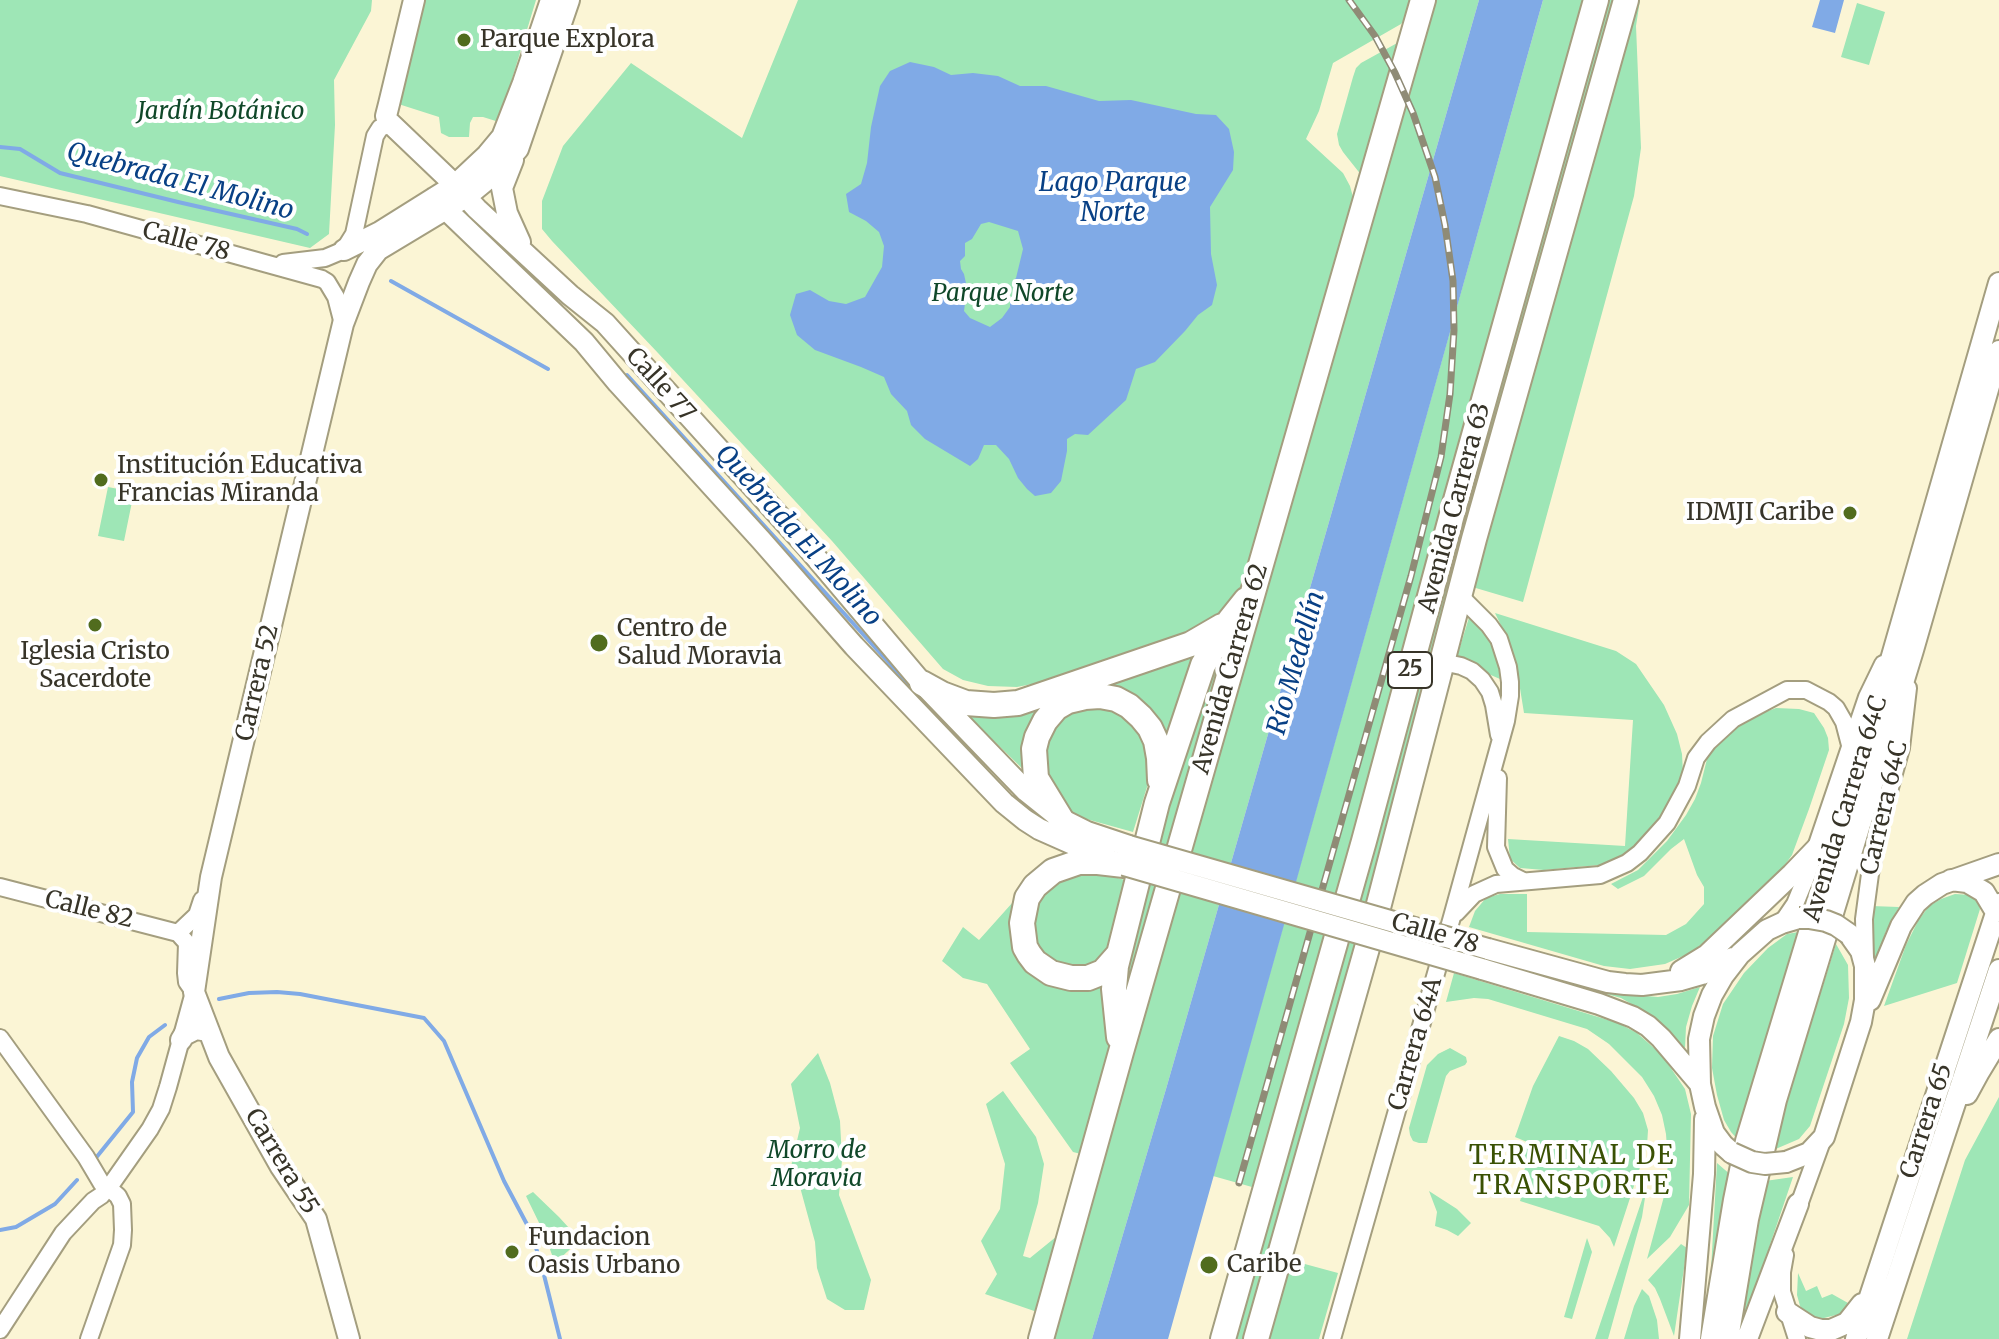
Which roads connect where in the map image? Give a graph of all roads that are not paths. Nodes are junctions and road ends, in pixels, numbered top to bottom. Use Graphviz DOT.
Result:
graph roads {
  1 [pos="414,0"];
  2 [pos="551,0"];
  3 [pos="569,0"];
  4 [pos="1423,0"];
  5 [pos="1596,0"];
  6 [pos="1626,0"];
  7 [pos="390,124"];
  8 [pos="518,149"];
  9 [pos="460,191"];
  10 [pos="0,196"];
  11 [pos="440,204"];
  12 [pos="344,250"];
  13 [pos="525,253"];
  14 [pos="269,263"];
  15 [pos="1999,283"];
  16 [pos="343,324"];
  17 [pos="1999,351"];
  18 [pos="642,366"];
  19 [pos="618,383"];
  20 [pos="1254,591"];
  21 [pos="1460,596"];
  22 [pos="1230,620"];
  23 [pos="1904,644"];
  24 [pos="1442,662"];
  25 [pos="1408,677"];
  26 [pos="922,683"];
  27 [pos="1850,745"];
  28 [pos="1499,748"];
  29 [pos="1157,803"];
  30 [pos="1061,819"];
  31 [pos="1817,848"];
  32 [pos="1126,856"];
  33 [pos="1999,864"];
  34 [pos="1951,880"];
  35 [pos="1523,881"];
  36 [pos="211,882"];
  37 [pos="0,887"];
  38 [pos="1998,908"];
  39 [pos="1452,917"];
  40 [pos="1791,920"];
  41 [pos="178,933"];
  42 [pos="1740,954"];
  43 [pos="1118,955"];
  44 [pos="1485,959"];
  45 [pos="1865,966"];
  46 [pos="1999,970"];
  47 [pos="1642,985"];
  48 [pos="194,992"];
  49 [pos="1861,1022"];
  50 [pos="1969,1025"];
  51 [pos="209,1031"];
  52 [pos="1999,1037"];
  53 [pos="0,1038"];
  54 [pos="181,1040"];
  55 [pos="1121,1052"];
  56 [pos="1700,1084"];
  57 [pos="1705,1107"];
  58 [pos="1824,1137"];
  59 [pos="1930,1174"];
  60 [pos="106,1188"];
  61 [pos="1798,1204"];
  62 [pos="1875,1279"];
  63 [pos="1787,1312"];
  64 [pos="0,1330"];
  65 [pos="89,1339"];
  66 [pos="349,1339"];
  67 [pos="1041,1339"];
  68 [pos="1223,1339"];
  69 [pos="1256,1339"];
  70 [pos="1332,1339"];
  71 [pos="1690,1339"];
  72 [pos="1711,1339"];
  73 [pos="1728,1339"];
  74 [pos="1747,1339"];
  75 [pos="1797,1339"];
  76 [pos="1856,1339"];
  77 [pos="1877,1339"];
  1 -- 7 [label="main road"];
  2 -- 9 [label="main road"];
  3 -- 8 [label="main road"];
  4 -- 20 [label="highway, Avenida Carrera 62"];
  5 -- 25 [label="highway, Avenida Carrera 63 / 25"];
  6 -- 21 [label="highway, Avenida Carrera 63 / 25"];
  7 -- 9 [label="main road, Calle 77"];
  7 -- 12 [label="street"];
  8 -- 9 [label="main road"];
  8 -- 13 [label="main road"];
  9 -- 11 [label="main road"];
  9 -- 13 [label="main road, Calle 77"];
  10 -- 14 [label="street, Calle 78"];
  11 -- 12 [label="main road"];
  11 -- 16 [label="main road, Carrera 52"];
  11 -- 19 [label="main road, Calle 77"];
  12 -- 14 [label="street"];
  13 -- 18 [label="main road, Calle 77"];
  14 -- 16 [label="street, Calle 78"];
  15 -- 23 [label="main road, Avenida Carrera 64C"];
  16 -- 36 [label="main road, Carrera 52"];
  17 -- 23 [label="main road, Avenida Carrera 64C"];
  18 -- 19 [label="main road"];
  18 -- 26 [label="main road, Calle 77"];
  19 -- 32 [label="main road, Calle 77"];
  20 -- 22 [label="highway"];
  20 -- 55 [label="highway, Avenida Carrera 62"];
  21 -- 24 [label="highway, Avenida Carrera 63 / 25"];
  21 -- 28 [label="street"];
  22 -- 26 [label="highway"];
  22 -- 29 [label="highway"];
  23 -- 27 [label="street, Carrera 64C"];
  23 -- 45 [label="street, Carrera 64C"];
  23 -- 72 [label="main road, Avenida Carrera 64C"];
  23 -- 73 [label="main road, Avenida Carrera 64C"];
  24 -- 25 [label="highway"];
  24 -- 28 [label="street"];
  24 -- 69 [label="highway, Avenida Carrera 63 / 25"];
  25 -- 68 [label="highway, Avenida Carrera 63 / 25"];
  26 -- 30 [label="main road, Calle 77"];
  27 -- 31 [label="street, Carrera 64C"];
  27 -- 35 [label="street"];
  28 -- 35 [label="street"];
  28 -- 39 [label="street, Carrera 64A"];
  29 -- 30 [label="highway"];
  29 -- 43 [label="highway"];
  30 -- 32 [label="main road, Calle 77"];
  31 -- 40 [label="street, Carrera 64C"];
  31 -- 47 [label="main road"];
  32 -- 43 [label="highway"];
  32 -- 44 [label="main road, Calle 78, bridge"];
  33 -- 34 [label="main road"];
  34 -- 38 [label="main road"];
  34 -- 49 [label="main road"];
  35 -- 39 [label="street"];
  36 -- 41 [label="street"];
  36 -- 48 [label="main road, Carrera 52"];
  37 -- 41 [label="street, Calle 82"];
  38 -- 50 [label="main road, Carrera 65"];
  39 -- 70 [label="street, Carrera 64A"];
  40 -- 42 [label="main road"];
  40 -- 45 [label="main road, bridge"];
  41 -- 48 [label="street"];
  42 -- 47 [label="main road, Calle 78"];
  42 -- 56 [label="main road"];
  43 -- 55 [label="highway"];
  44 -- 47 [label="main road, Calle 78"];
  44 -- 56 [label="main road, Calle 78"];
  45 -- 49 [label="main road"];
  46 -- 50 [label="main road, Carrera 65"];
  48 -- 51 [label="main road, Carrera 55"];
  48 -- 54 [label="street, Carrera 52"];
  49 -- 58 [label="main road"];
  50 -- 52 [label="main road"];
  50 -- 59 [label="main road, Carrera 65"];
  50 -- 62 [label="main road, Carrera 65"];
  51 -- 54 [label="main road"];
  51 -- 66 [label="main road, Carrera 55"];
  52 -- 59 [label="main road"];
  53 -- 60 [label="street"];
  54 -- 60 [label="street, Carrera 52"];
  55 -- 67 [label="highway, Avenida Carrera 62"];
  56 -- 57 [label="main road"];
  57 -- 58 [label="main road, bridge"];
  57 -- 71 [label="main road"];
  58 -- 61 [label="street"];
  59 -- 77 [label="main road, Carrera 65"];
  60 -- 64 [label="street, Carrera 52"];
  60 -- 65 [label="street"];
  61 -- 63 [label="street"];
  61 -- 74 [label="main road"];
  62 -- 63 [label="main road"];
  62 -- 76 [label="main road, Carrera 65"];
  63 -- 75 [label="street"];
}
